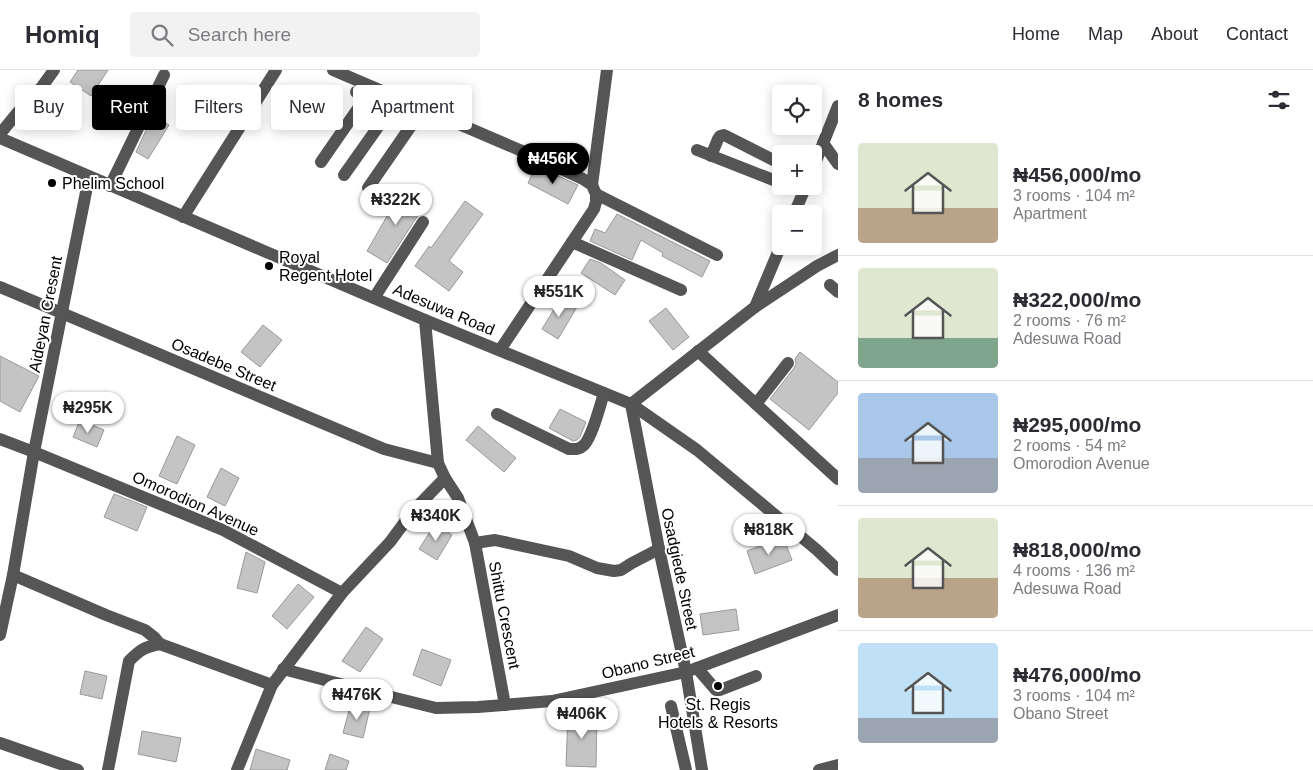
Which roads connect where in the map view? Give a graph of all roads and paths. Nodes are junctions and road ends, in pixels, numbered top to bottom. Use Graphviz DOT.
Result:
graph roads {
  1 [pos="54,70"];
  2 [pos="276,70"];
  3 [pos="333,70"];
  4 [pos="607,70"];
  5 [pos="164,75"];
  6 [pos="369,85"];
  7 [pos="838,106"];
  8 [pos="353,107"];
  9 [pos="472,129"];
  10 [pos="376,130"];
  11 [pos="409,130"];
  12 [pos="0,134"];
  13 [pos="0,138"];
  14 [pos="823,143"];
  15 [pos="697,150"];
  16 [pos="711,156"];
  17 [pos="772,159"];
  18 [pos="320,162"];
  19 [pos="838,164"];
  20 [pos="89,176"];
  21 [pos="344,176"];
  22 [pos="772,180"];
  23 [pos="110,186"];
  24 [pos="368,188"];
  25 [pos="594,189"];
  26 [pos="183,216"];
  27 [pos="423,222"];
  28 [pos="572,242"];
  29 [pos="717,255"];
  30 [pos="777,255"];
  31 [pos="838,255"];
  32 [pos="0,287"];
  33 [pos="681,290"];
  34 [pos="374,298"];
  35 [pos="755,308"];
  36 [pos="62,313"];
  37 [pos="425,320"];
  38 [pos="500,350"];
  39 [pos="698,351"];
  40 [pos="788,363"];
  41 [pos="604,393"];
  42 [pos="631,404"];
  43 [pos="756,404"];
  44 [pos="497,414"];
  45 [pos="0,439"];
  46 [pos="34,452"];
  47 [pos="438,462"];
  48 [pos="445,478"];
  49 [pos="838,480"];
  50 [pos="475,543"];
  51 [pos="659,548"];
  52 [pos="838,570"];
  53 [pos="13,575"];
  54 [pos="342,593"];
  55 [pos="4,596"];
  56 [pos="838,615"];
  57 [pos="0,635"];
  58 [pos="160,644"];
  59 [pos="283,669"];
  60 [pos="691,670"];
  61 [pos="756,676"];
  62 [pos="272,685"];
  63 [pos="505,705"];
  64 [pos="671,706"];
  65 [pos="0,743"];
  66 [pos="838,765"];
  67 [pos="78,770"];
  68 [pos="108,770"];
  69 [pos="236,770"];
  70 [pos="686,770"];
  71 [pos="702,770"];
  72 [pos="819,770"];
  1 -- 12 [label="street"];
  2 -- 26 [label="street"];
  3 -- 6 [label="street"];
  4 -- 25 [label="street"];
  5 -- 23 [label="street"];
  7 -- 14 [label="street"];
  8 -- 18 [label="street"];
  9 -- 25 [label="street"];
  10 -- 21 [label="street"];
  11 -- 24 [label="street"];
  13 -- 20 [label="street, Adesuwa Road"];
  14 -- 19 [label="street"];
  15 -- 16 [label="street"];
  16 -- 17 [label="street"];
  16 -- 22 [label="street"];
  20 -- 23 [label="street, Adesuwa Road"];
  20 -- 36 [label="street, Aideyan Cresent"];
  23 -- 26 [label="street, Adesuwa Road"];
  25 -- 28 [label="street"];
  25 -- 29 [label="street"];
  26 -- 34 [label="street, Adesuwa Road"];
  27 -- 34 [label="street"];
  28 -- 33 [label="street"];
  28 -- 38 [label="street"];
  30 -- 35 [label="street"];
  31 -- 35 [label="street"];
  32 -- 36 [label="street, Osadebe Street"];
  34 -- 37 [label="street, Adesuwa Road"];
  35 -- 39 [label="street"];
  36 -- 46 [label="street, Aideyan Cresent"];
  36 -- 47 [label="street, Osadebe Street"];
  37 -- 38 [label="street, Adesuwa Road"];
  37 -- 47 [label="street, Shittu Crescent"];
  38 -- 41 [label="street, Adesuwa Road"];
  39 -- 42 [label="street"];
  39 -- 43 [label="street"];
  40 -- 43 [label="street"];
  41 -- 42 [label="street, Adesuwa Road"];
  41 -- 44 [label="street"];
  42 -- 51 [label="street, Osadgiede Street"];
  42 -- 52 [label="street, Adesuwa Road"];
  43 -- 49 [label="street"];
  45 -- 46 [label="street, Omorodion Avenue"];
  46 -- 53 [label="street, Aideyan Cresent"];
  46 -- 54 [label="street, Omorodion Avenue"];
  47 -- 48 [label="street, Shittu Crescent"];
  48 -- 50 [label="street, Shittu Crescent"];
  48 -- 54 [label="street"];
  50 -- 51 [label="street"];
  50 -- 63 [label="street, Shittu Crescent"];
  51 -- 60 [label="street, Osadgiede Street"];
  53 -- 55 [label="street, Aideyan Cresent"];
  53 -- 58 [label="street"];
  54 -- 59 [label="street"];
  55 -- 57 [label="street, Aideyan Cresent"];
  56 -- 60 [label="street, Obano Street"];
  58 -- 62 [label="street"];
  58 -- 68 [label="street"];
  59 -- 62 [label="street"];
  59 -- 63 [label="street, Obano Street"];
  60 -- 61 [label="street"];
  60 -- 63 [label="street, Obano Street"];
  60 -- 71 [label="street, Osadgiede Street"];
  62 -- 69 [label="street"];
  64 -- 70 [label="street"];
  65 -- 67 [label="street"];
  66 -- 72 [label="street"];
}
